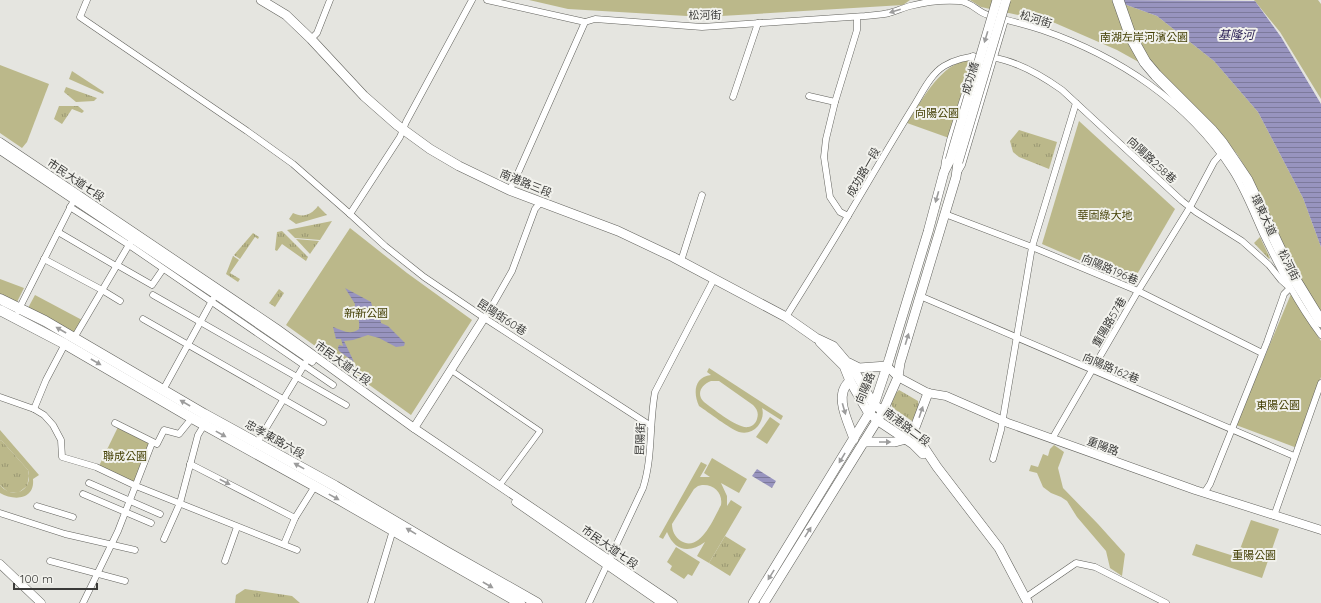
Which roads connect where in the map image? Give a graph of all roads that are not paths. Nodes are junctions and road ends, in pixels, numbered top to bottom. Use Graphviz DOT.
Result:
graph roads {
  1 [pos="87,0"];
  2 [pos="262,0"];
  3 [pos="330,0"];
  4 [pos="472,0"];
  5 [pos="487,0"];
  6 [pos="997,0"];
  7 [pos="1006,0"];
  8 [pos="1118,0"];
  9 [pos="856,17"];
  10 [pos="1005,20"];
  11 [pos="586,22"];
  12 [pos="758,23"];
  13 [pos="311,38"];
  14 [pos="973,56"];
  15 [pos="994,57"];
  16 [pos="809,96"];
  17 [pos="733,98"];
  18 [pos="835,102"];
  19 [pos="1076,103"];
  20 [pos="402,129"];
  21 [pos="0,142"];
  22 [pos="0,150"];
  23 [pos="1220,155"];
  24 [pos="954,161"];
  25 [pos="944,172"];
  26 [pos="956,177"];
  27 [pos="509,190"];
  28 [pos="702,195"];
  29 [pos="541,202"];
  30 [pos="72,203"];
  31 [pos="1190,207"];
  32 [pos="350,214"];
  33 [pos="945,214"];
  34 [pos="848,216"];
  35 [pos="58,232"];
  36 [pos="131,242"];
  37 [pos="1032,247"];
  38 [pos="44,259"];
  39 [pos="680,261"];
  40 [pos="117,266"];
  41 [pos="163,269"];
  42 [pos="714,279"];
  43 [pos="1290,288"];
  44 [pos="102,290"];
  45 [pos="1138,291"];
  46 [pos="154,295"];
  47 [pos="216,295"];
  48 [pos="920,296"];
  49 [pos="0,299"];
  50 [pos="120,301"];
  51 [pos="211,303"];
  52 [pos="0,310"];
  53 [pos="18,313"];
  54 [pos="786,317"];
  55 [pos="484,318"];
  56 [pos="143,319"];
  57 [pos="1321,322"];
  58 [pos="201,323"];
  59 [pos="1321,335"];
  60 [pos="74,338"];
  61 [pos="816,338"];
  62 [pos="1016,338"];
  63 [pos="65,344"];
  64 [pos="188,345"];
  65 [pos="1262,353"];
  66 [pos="308,359"];
  67 [pos="847,362"];
  68 [pos="887,366"];
  69 [pos="1092,371"];
  70 [pos="455,373"];
  71 [pos="296,377"];
  72 [pos="898,377"];
  73 [pos="850,381"];
  74 [pos="1321,383"];
  75 [pos="333,385"];
  76 [pos="163,390"];
  77 [pos="928,393"];
  78 [pos="0,397"];
  79 [pos="283,399"];
  80 [pos="346,405"];
  81 [pos="871,408"];
  82 [pos="34,409"];
  83 [pos="883,410"];
  84 [pos="192,418"];
  85 [pos="877,420"];
  86 [pos="1002,420"];
  87 [pos="207,421"];
  88 [pos="323,422"];
  89 [pos="115,423"];
  90 [pos="651,426"];
  91 [pos="414,428"];
  92 [pos="914,430"];
  93 [pos="1231,430"];
  94 [pos="854,439"];
  95 [pos="906,439"];
  96 [pos="1052,439"];
  97 [pos="864,442"];
  98 [pos="152,443"];
  99 [pos="257,443"];
  100 [pos="1294,456"];
  101 [pos="992,459"];
  102 [pos="190,464"];
  103 [pos="937,467"];
  104 [pos="89,483"];
  105 [pos="500,485"];
  106 [pos="136,486"];
  107 [pos="315,486"];
  108 [pos="1204,493"];
  109 [pos="83,494"];
  110 [pos="130,501"];
  111 [pos="180,503"];
  112 [pos="37,506"];
  113 [pos="126,512"];
  114 [pos="0,513"];
  115 [pos="160,514"];
  116 [pos="1274,516"];
  117 [pos="73,517"];
  118 [pos="296,518"];
  119 [pos="151,523"];
  120 [pos="237,527"];
  121 [pos="393,530"];
  122 [pos="1321,530"];
  123 [pos="164,539"];
  124 [pos="112,544"];
  125 [pos="284,544"];
  126 [pos="135,550"];
  127 [pos="297,550"];
  128 [pos="50,561"];
  129 [pos="225,561"];
  130 [pos="608,562"];
  131 [pos="0,564"];
  132 [pos="98,574"];
  133 [pos="124,582"];
  134 [pos="1026,600"];
  135 [pos="41,603"];
  136 [pos="83,603"];
  137 [pos="371,603"];
  138 [pos="520,603"];
  139 [pos="537,603"];
  140 [pos="589,603"];
  141 [pos="662,603"];
  142 [pos="674,603"];
  143 [pos="753,603"];
  144 [pos="764,603"];
  145 [pos="1166,603"];
  1 -- 32 [label="street, 昆陽街60巷"];
  2 -- 13 [label="main road, 南港路三段"];
  3 -- 13 [label="street"];
  4 -- 20 [label="street"];
  5 -- 11 [label="street, 松河街"];
  6 -- 24 [label="main road, 成功橋, one-way, bridge"];
  7 -- 24 [label="main road, 成功橋, bridge"];
  8 -- 57 [label="highway, 環東大道"];
  10 -- 9 [label="street, 松河街, one-way"];
  9 -- 12 [label="street, 松河街"];
  9 -- 18 [label="street"];
  10 -- 15 [label="street"];
  10 -- 23 [label="street, 松河街"];
  11 -- 12 [label="street, 松河街"];
  11 -- 27 [label="street"];
  12 -- 17 [label="street"];
  13 -- 20 [label="main road, 南港路三段"];
  14 -- 15 [label="street, 成功路一段"];
  14 -- 25 [label="street"];
  14 -- 34 [label="street, 成功路一段"];
  15 -- 19 [label="street, 向陽路258巷"];
  15 -- 26 [label="street"];
  16 -- 18 [label="street"];
  18 -- 34 [label="street"];
  19 -- 31 [label="street, 向陽路258巷"];
  19 -- 37 [label="street"];
  20 -- 27 [label="main road, 南港路三段"];
  20 -- 32 [label="street"];
  21 -- 66 [label="street, 市民大道七段"];
  22 -- 30 [label="street, 市民大道七段"];
  23 -- 31 [label="street, 重陽路57巷"];
  23 -- 43 [label="street, 松河街"];
  24 -- 25 [label="main road, 向陽路"];
  24 -- 26 [label="main road"];
  25 -- 68 [label="main road, 向陽路, one-way"];
  26 -- 33 [label="main road"];
  27 -- 29 [label="main road, 南港路三段"];
  28 -- 39 [label="street"];
  29 -- 39 [label="main road, 南港路三段"];
  29 -- 55 [label="street"];
  30 -- 35 [label="street"];
  30 -- 36 [label="street, 市民大道七段"];
  31 -- 43 [label="street, 向陽路258巷"];
  31 -- 45 [label="street, 重陽路57巷"];
  32 -- 55 [label="street, 昆陽街60巷"];
  33 -- 37 [label="street, 向陽路196巷"];
  33 -- 48 [label="main road"];
  34 -- 54 [label="street, 成功路一段"];
  35 -- 38 [label="street"];
  35 -- 40 [label="street"];
  36 -- 40 [label="street"];
  36 -- 41 [label="street"];
  36 -- 47 [label="street, 市民大道七段"];
  37 -- 45 [label="street, 向陽路196巷"];
  37 -- 62 [label="street"];
  38 -- 44 [label="street"];
  38 -- 53 [label="street"];
  39 -- 42 [label="main road, 南港路三段"];
  40 -- 41 [label="street"];
  40 -- 44 [label="street"];
  41 -- 51 [label="street"];
  42 -- 54 [label="main road, 南港路三段"];
  42 -- 90 [label="street, 昆陽街"];
  43 -- 59 [label="street, 松河街"];
  43 -- 65 [label="street"];
  44 -- 50 [label="street"];
  44 -- 60 [label="street"];
  45 -- 65 [label="street, 向陽路196巷"];
  45 -- 69 [label="street, 重陽路57巷"];
  46 -- 58 [label="street"];
  47 -- 51 [label="street"];
  47 -- 66 [label="street, 市民大道七段"];
  48 -- 62 [label="street, 向陽路162巷"];
  72 -- 48 [label="main road, one-way"];
  49 -- 53 [label="main road, 忠孝東路六段"];
  51 -- 58 [label="street"];
  51 -- 66 [label="street"];
  52 -- 53 [label="main road, 忠孝東路六段"];
  60 -- 53 [label="main road, 忠孝東路六段, one-way"];
  53 -- 63 [label="main road, 忠孝東路六段"];
  54 -- 61 [label="main road, 南港路三段"];
  55 -- 90 [label="street, 昆陽街60巷"];
  55 -- 91 [label="street"];
  56 -- 64 [label="street"];
  58 -- 64 [label="street"];
  58 -- 71 [label="street"];
  60 -- 76 [label="main road, 忠孝東路六段"];
  61 -- 67 [label="main road, 南港路二段"];
  61 -- 73 [label="main road, 南港路二段"];
  62 -- 69 [label="street, 向陽路162巷"];
  62 -- 86 [label="street"];
  63 -- 82 [label="street"];
  63 -- 84 [label="main road, 忠孝東路六段, one-way"];
  64 -- 76 [label="street"];
  64 -- 79 [label="street"];
  65 -- 93 [label="street"];
  66 -- 71 [label="street"];
  66 -- 75 [label="street"];
  66 -- 91 [label="street, 市民大道七段"];
  66 -- 130 [label="street, 市民大道七段"];
  67 -- 68 [label="main road"];
  67 -- 81 [label="main road, 南港路二段"];
  68 -- 72 [label="street, 重陽路"];
  68 -- 81 [label="main road, 向陽路"];
  69 -- 93 [label="street, 向陽路162巷"];
  69 -- 96 [label="street, 重陽路57巷"];
  70 -- 105 [label="street"];
  71 -- 79 [label="street"];
  71 -- 80 [label="street"];
  72 -- 77 [label="street, 重陽路"];
  72 -- 83 [label="main road"];
  73 -- 81 [label="main road, 南港路二段"];
  73 -- 94 [label="main road, one-way"];
  74 -- 100 [label="street"];
  87 -- 76 [label="main road, 忠孝東路六段, one-way"];
  77 -- 86 [label="street, 重陽路"];
  92 -- 77 [label="main road, one-way"];
  78 -- 82 [label="street"];
  79 -- 88 [label="street"];
  79 -- 99 [label="street"];
  81 -- 83 [label="main road, 南港路二段"];
  81 -- 85 [label="main road, 南港路二段"];
  81 -- 94 [label="main road, 向陽路"];
  82 -- 106 [label="street"];
  83 -- 85 [label="main road"];
  83 -- 92 [label="main road, 南港路二段"];
  84 -- 87 [label="main road, 忠孝東路六段"];
  84 -- 98 [label="street"];
  85 -- 95 [label="main road, 南港路二段"];
  85 -- 97 [label="main road"];
  86 -- 96 [label="street, 重陽路"];
  86 -- 101 [label="street"];
  87 -- 99 [label="main road, 忠孝東路六段"];
  87 -- 102 [label="street"];
  87 -- 107 [label="main road, 忠孝東路六段, one-way"];
  89 -- 98 [label="street"];
  90 -- 130 [label="street, 昆陽街"];
  91 -- 105 [label="street, 市民大道七段"];
  92 -- 103 [label="main road, 南港路二段"];
  93 -- 100 [label="street, 向陽路162巷"];
  93 -- 108 [label="street"];
  94 -- 143 [label="main road, 向陽路, one-way"];
  97 -- 95 [label="main road, one-way"];
  95 -- 103 [label="main road, 南港路二段"];
  96 -- 108 [label="street, 重陽路"];
  144 -- 97 [label="main road, one-way"];
  98 -- 106 [label="street"];
  139 -- 99 [label="main road, 忠孝東路六段, one-way"];
  100 -- 116 [label="street"];
  102 -- 111 [label="street"];
  102 -- 118 [label="street, one-way"];
  103 -- 134 [label="main road, 南港路二段"];
  104 -- 110 [label="street"];
  105 -- 130 [label="street, 市民大道七段"];
  106 -- 110 [label="street"];
  106 -- 111 [label="street"];
  107 -- 118 [label="street"];
  107 -- 121 [label="main road, 忠孝東路六段, one-way"];
  108 -- 116 [label="street, 重陽路"];
  109 -- 113 [label="street"];
  110 -- 113 [label="street"];
  110 -- 115 [label="street"];
  111 -- 120 [label="street"];
  111 -- 123 [label="street"];
  112 -- 117 [label="street"];
  113 -- 119 [label="street"];
  113 -- 124 [label="street"];
  114 -- 124 [label="street"];
  116 -- 122 [label="street, 重陽路"];
  118 -- 125 [label="street"];
  120 -- 125 [label="street"];
  120 -- 129 [label="street"];
  121 -- 137 [label="street"];
  121 -- 138 [label="main road, 忠孝東路六段, one-way"];
  124 -- 126 [label="street"];
  124 -- 132 [label="street"];
  125 -- 127 [label="street"];
  128 -- 132 [label="street"];
  130 -- 140 [label="street, 昆陽街"];
  130 -- 141 [label="street, 市民大道七段"];
  130 -- 142 [label="street, 市民大道七段"];
  131 -- 135 [label="street"];
  132 -- 133 [label="street"];
  132 -- 136 [label="street"];
  134 -- 145 [label="street"];
}
